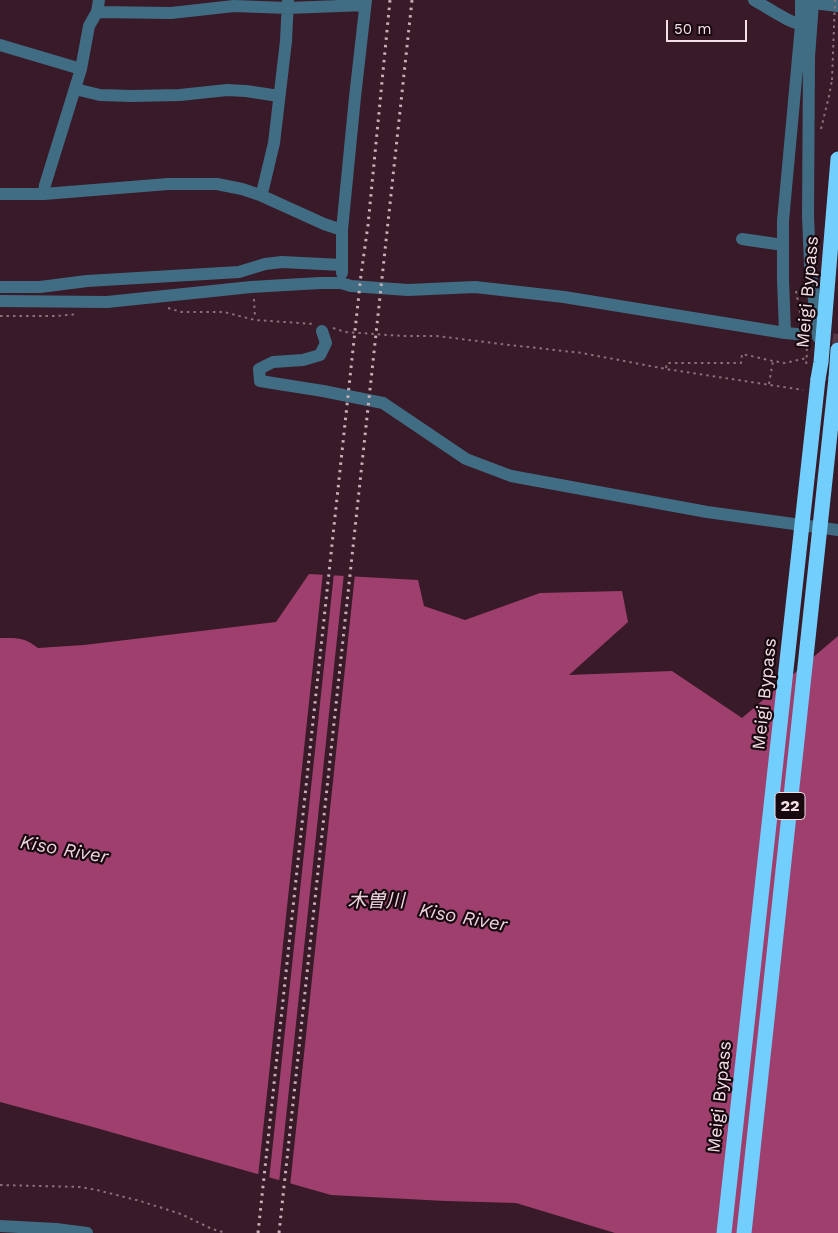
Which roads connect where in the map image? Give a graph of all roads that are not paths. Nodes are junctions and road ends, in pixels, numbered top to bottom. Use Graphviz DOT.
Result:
graph roads {
  1 [pos="754,0"];
  2 [pos="805,1"];
  3 [pos="366,2"];
  4 [pos="288,4"];
  5 [pos="98,6"];
  6 [pos="838,6"];
  7 [pos="806,25"];
  8 [pos="0,45"];
  9 [pos="81,69"];
  10 [pos="75,89"];
  11 [pos="278,96"];
  12 [pos="838,160"];
  13 [pos="0,194"];
  14 [pos="44,194"];
  15 [pos="260,195"];
  16 [pos="342,230"];
  17 [pos="742,239"];
  18 [pos="783,244"];
  19 [pos="342,265"];
  20 [pos="341,283"];
  21 [pos="0,287"];
  22 [pos="0,301"];
  23 [pos="322,327"];
  24 [pos="838,350"];
  25 [pos="814,360"];
  26 [pos="838,530"];
  27 [pos="0,1226"];
  28 [pos="88,1233"];
  29 [pos="724,1233"];
  30 [pos="744,1233"];
  1 -- 7 [label="street"];
  2 -- 6 [label="street"];
  2 -- 7 [label="street"];
  3 -- 4 [label="street"];
  3 -- 16 [label="street"];
  4 -- 5 [label="street"];
  4 -- 11 [label="street"];
  5 -- 9 [label="street"];
  7 -- 18 [label="street"];
  7 -- 25 [label="street"];
  8 -- 9 [label="street"];
  9 -- 10 [label="street"];
  10 -- 11 [label="street"];
  10 -- 14 [label="street"];
  11 -- 15 [label="street"];
  12 -- 25 [label="highway, Meigi Bypass / 22"];
  13 -- 14 [label="street"];
  14 -- 15 [label="street"];
  15 -- 16 [label="street"];
  16 -- 19 [label="street"];
  17 -- 18 [label="street"];
  18 -- 20 [label="street"];
  19 -- 20 [label="street"];
  19 -- 21 [label="street"];
  20 -- 22 [label="street"];
  23 -- 26 [label="street"];
  24 -- 30 [label="highway, Meigi Bypass / 22, bridge"];
  25 -- 29 [label="highway, Meigi Bypass / 22, bridge"];
  27 -- 28 [label="street"];
}
